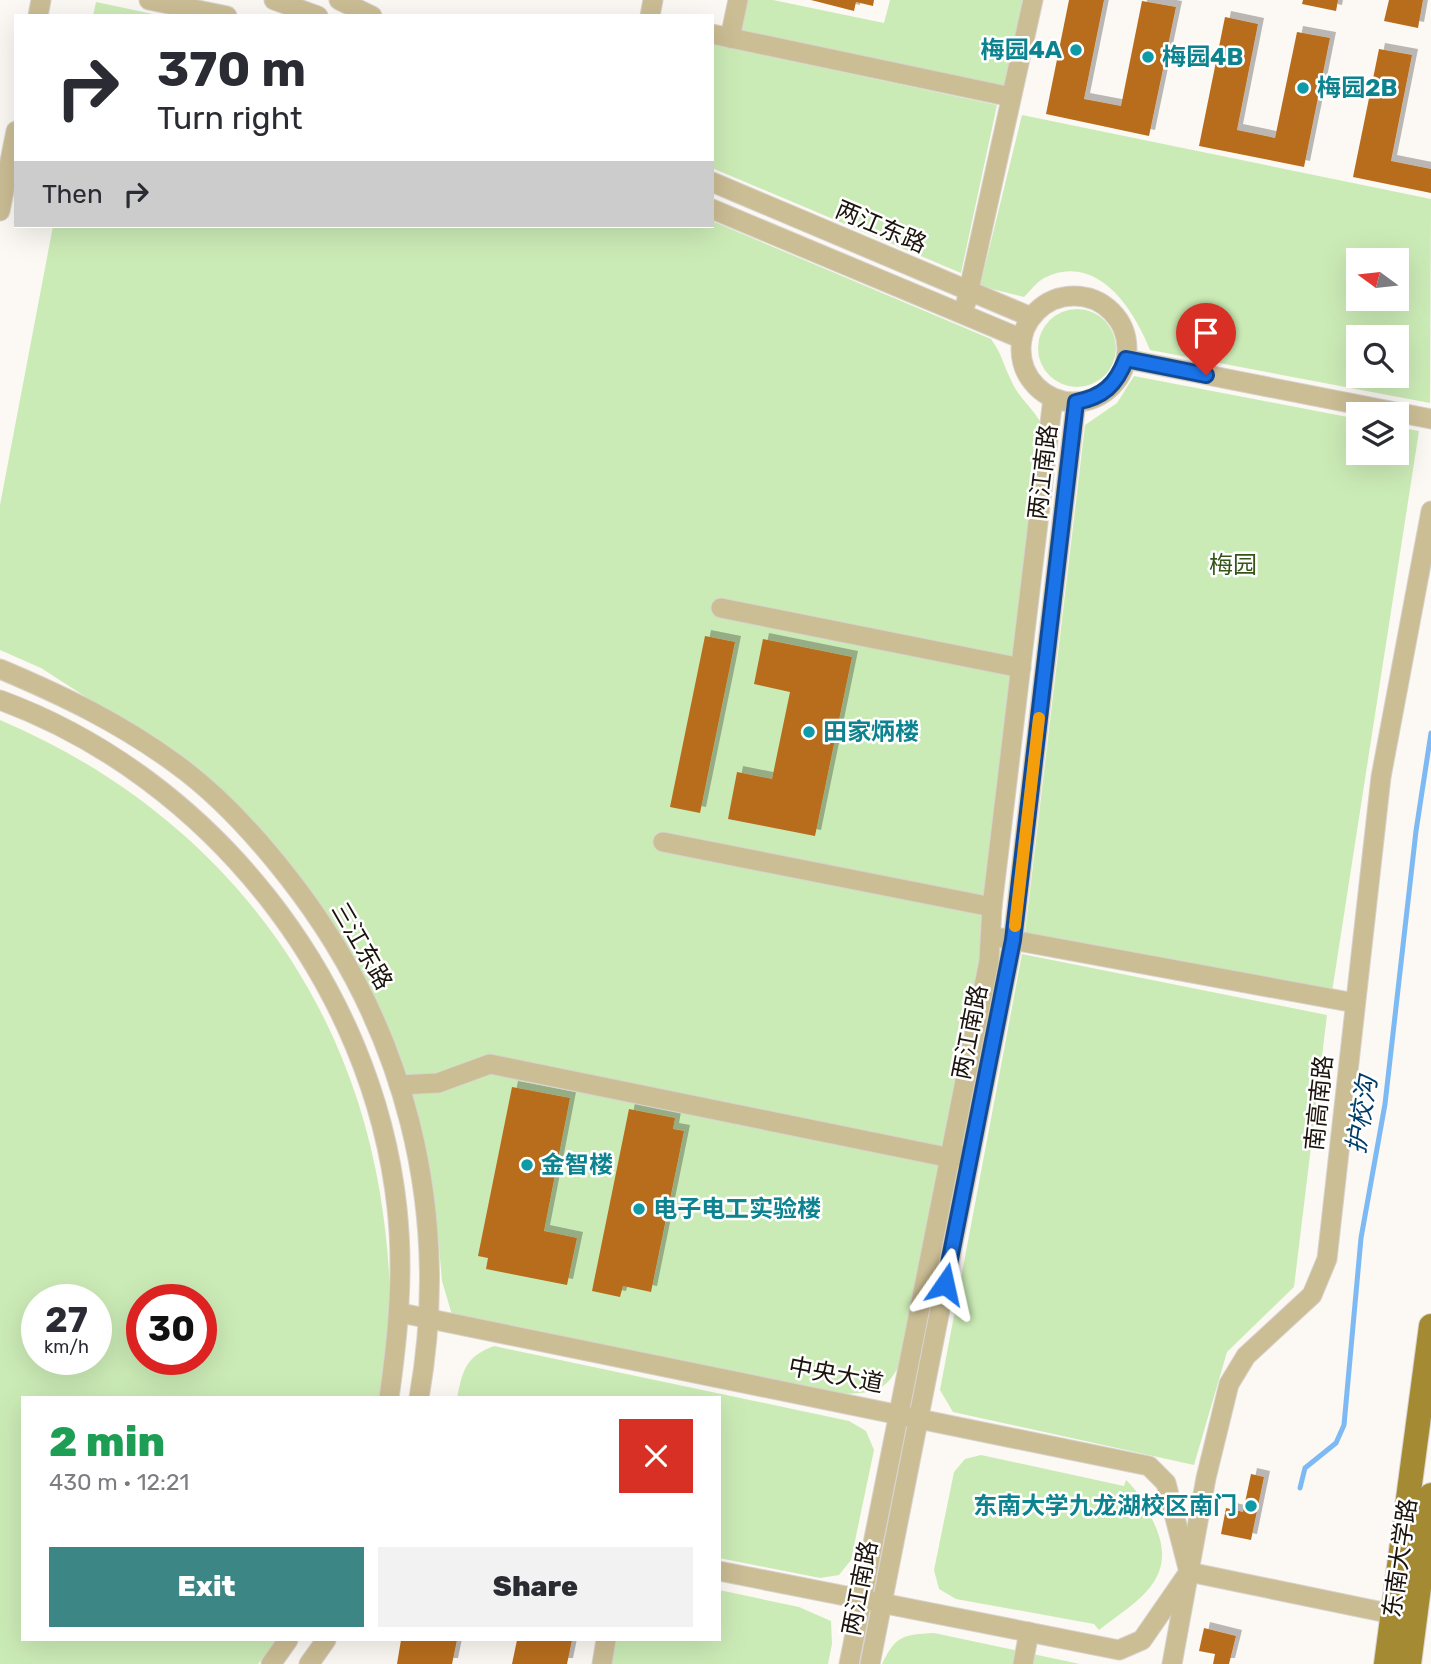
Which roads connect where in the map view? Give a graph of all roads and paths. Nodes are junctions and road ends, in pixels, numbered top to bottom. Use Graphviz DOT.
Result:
graph roads {
  1 [pos="149,0"];
  2 [pos="275,0"];
  3 [pos="339,0"];
  4 [pos="738,0"];
  5 [pos="1032,0"];
  6 [pos="298,6"];
  7 [pos="217,14"];
  8 [pos="314,14"];
  9 [pos="368,14"];
  10 [pos="721,36"];
  11 [pos="1011,97"];
  12 [pos="14,141"];
  13 [pos="714,183"];
  14 [pos="714,210"];
  15 [pos="0,211"];
  16 [pos="969,291"];
  17 [pos="964,314"];
  18 [pos="1031,317"];
  19 [pos="1022,339"];
  20 [pos="1126,359"];
  21 [pos="1053,398"];
  22 [pos="1076,402"];
  23 [pos="1431,419"];
  24 [pos="1431,511"];
  25 [pos="1033,564"];
  26 [pos="1057,566"];
  27 [pos="721,608"];
  28 [pos="1021,668"];
  29 [pos="0,669"];
  30 [pos="0,700"];
  31 [pos="130,734"];
  32 [pos="1010,758"];
  33 [pos="117,759"];
  34 [pos="1034,760"];
  35 [pos="663,842"];
  36 [pos="283,870"];
  37 [pos="261,890"];
  38 [pos="992,907"];
  39 [pos="990,936"];
  40 [pos="1013,940"];
  41 [pos="353,976"];
  42 [pos="329,992"];
  43 [pos="1355,1003"];
  44 [pos="399,1085"];
  45 [pos="971,1152"];
  46 [pos="951,1158"];
  47 [pos="401,1313"];
  48 [pos="429,1318"];
  49 [pos="1431,1326"];
  50 [pos="389,1396"];
  51 [pos="419,1396"];
  52 [pos="909,1415"];
  53 [pos="1431,1496"];
  54 [pos="721,1571"];
  55 [pos="1189,1572"];
  56 [pos="872,1601"];
  57 [pos="1404,1616"];
  58 [pos="1029,1632"];
  59 [pos="287,1641"];
  60 [pos="325,1641"];
  61 [pos="606,1641"];
  62 [pos="271,1664"];
  63 [pos="309,1664"];
  64 [pos="602,1664"];
  65 [pos="849,1664"];
  66 [pos="870,1664"];
  67 [pos="1023,1664"];
  68 [pos="1172,1664"];
  69 [pos="1386,1664"];
  70 [pos="1409,1664"];
  1 -- 7 [label="street"];
  2 -- 6 [label="street"];
  3 -- 9 [label="street"];
  4 -- 10 [label="street"];
  5 -- 11 [label="street"];
  6 -- 8 [label="street"];
  10 -- 11 [label="street"];
  11 -- 16 [label="street"];
  12 -- 15 [label="street"];
  13 -- 16 [label="street, 两江东路"];
  14 -- 17 [label="street, 两江东路"];
  16 -- 17 [label="street"];
  16 -- 18 [label="street, 两江东路"];
  17 -- 19 [label="street, 两江东路"];
  18 -- 19 [label="street"];
  18 -- 20 [label="street"];
  19 -- 21 [label="street"];
  20 -- 22 [label="street"];
  20 -- 23 [label="street"];
  21 -- 22 [label="street"];
  21 -- 25 [label="street, 两江南路"];
  22 -- 26 [label="street, 两江南路"];
  24 -- 43 [label="street, 南高南路"];
  25 -- 26 [label="street"];
  25 -- 28 [label="street, 两江南路"];
  26 -- 34 [label="street, 两江南路"];
  27 -- 28 [label="street"];
  28 -- 32 [label="street, 两江南路"];
  29 -- 31 [label="street, 三江东路"];
  30 -- 33 [label="street"];
  31 -- 33 [label="street"];
  31 -- 36 [label="street, 三江东路"];
  32 -- 34 [label="street"];
  32 -- 38 [label="street, 两江南路"];
  33 -- 37 [label="street"];
  34 -- 40 [label="street, 两江南路"];
  35 -- 38 [label="street"];
  36 -- 37 [label="street"];
  36 -- 41 [label="street, 三江东路"];
  37 -- 42 [label="street"];
  38 -- 39 [label="street, 两江南路"];
  39 -- 40 [label="street"];
  39 -- 46 [label="street, 两江南路"];
  40 -- 43 [label="street"];
  40 -- 45 [label="street, 两江南路"];
  41 -- 42 [label="street"];
  41 -- 44 [label="street, 三江东路"];
  42 -- 47 [label="street"];
  43 -- 55 [label="street, 南高南路"];
  44 -- 46 [label="street"];
  44 -- 48 [label="street, 三江东路"];
  45 -- 46 [label="street"];
  45 -- 52 [label="street, 两江南路"];
  46 -- 52 [label="street, 两江南路"];
  47 -- 48 [label="street, 中央大道"];
  47 -- 50 [label="street"];
  48 -- 51 [label="street, 三江东路"];
  48 -- 52 [label="street, 中央大道"];
  49 -- 57 [label="main road, 东南大学路"];
  52 -- 55 [label="street, 中央大道"];
  52 -- 56 [label="street, 两江南路"];
  53 -- 57 [label="main road, 东南大学路"];
  54 -- 56 [label="street"];
  55 -- 57 [label="street"];
  55 -- 58 [label="street"];
  55 -- 68 [label="street, 南高南路"];
  56 -- 58 [label="street"];
  56 -- 65 [label="street, 两江南路"];
  56 -- 66 [label="street, 两江南路"];
  57 -- 69 [label="main road, 东南大学路"];
  57 -- 70 [label="main road, 东南大学路"];
  58 -- 67 [label="street"];
  59 -- 62 [label="street"];
  60 -- 63 [label="street"];
  61 -- 64 [label="street"];
}
